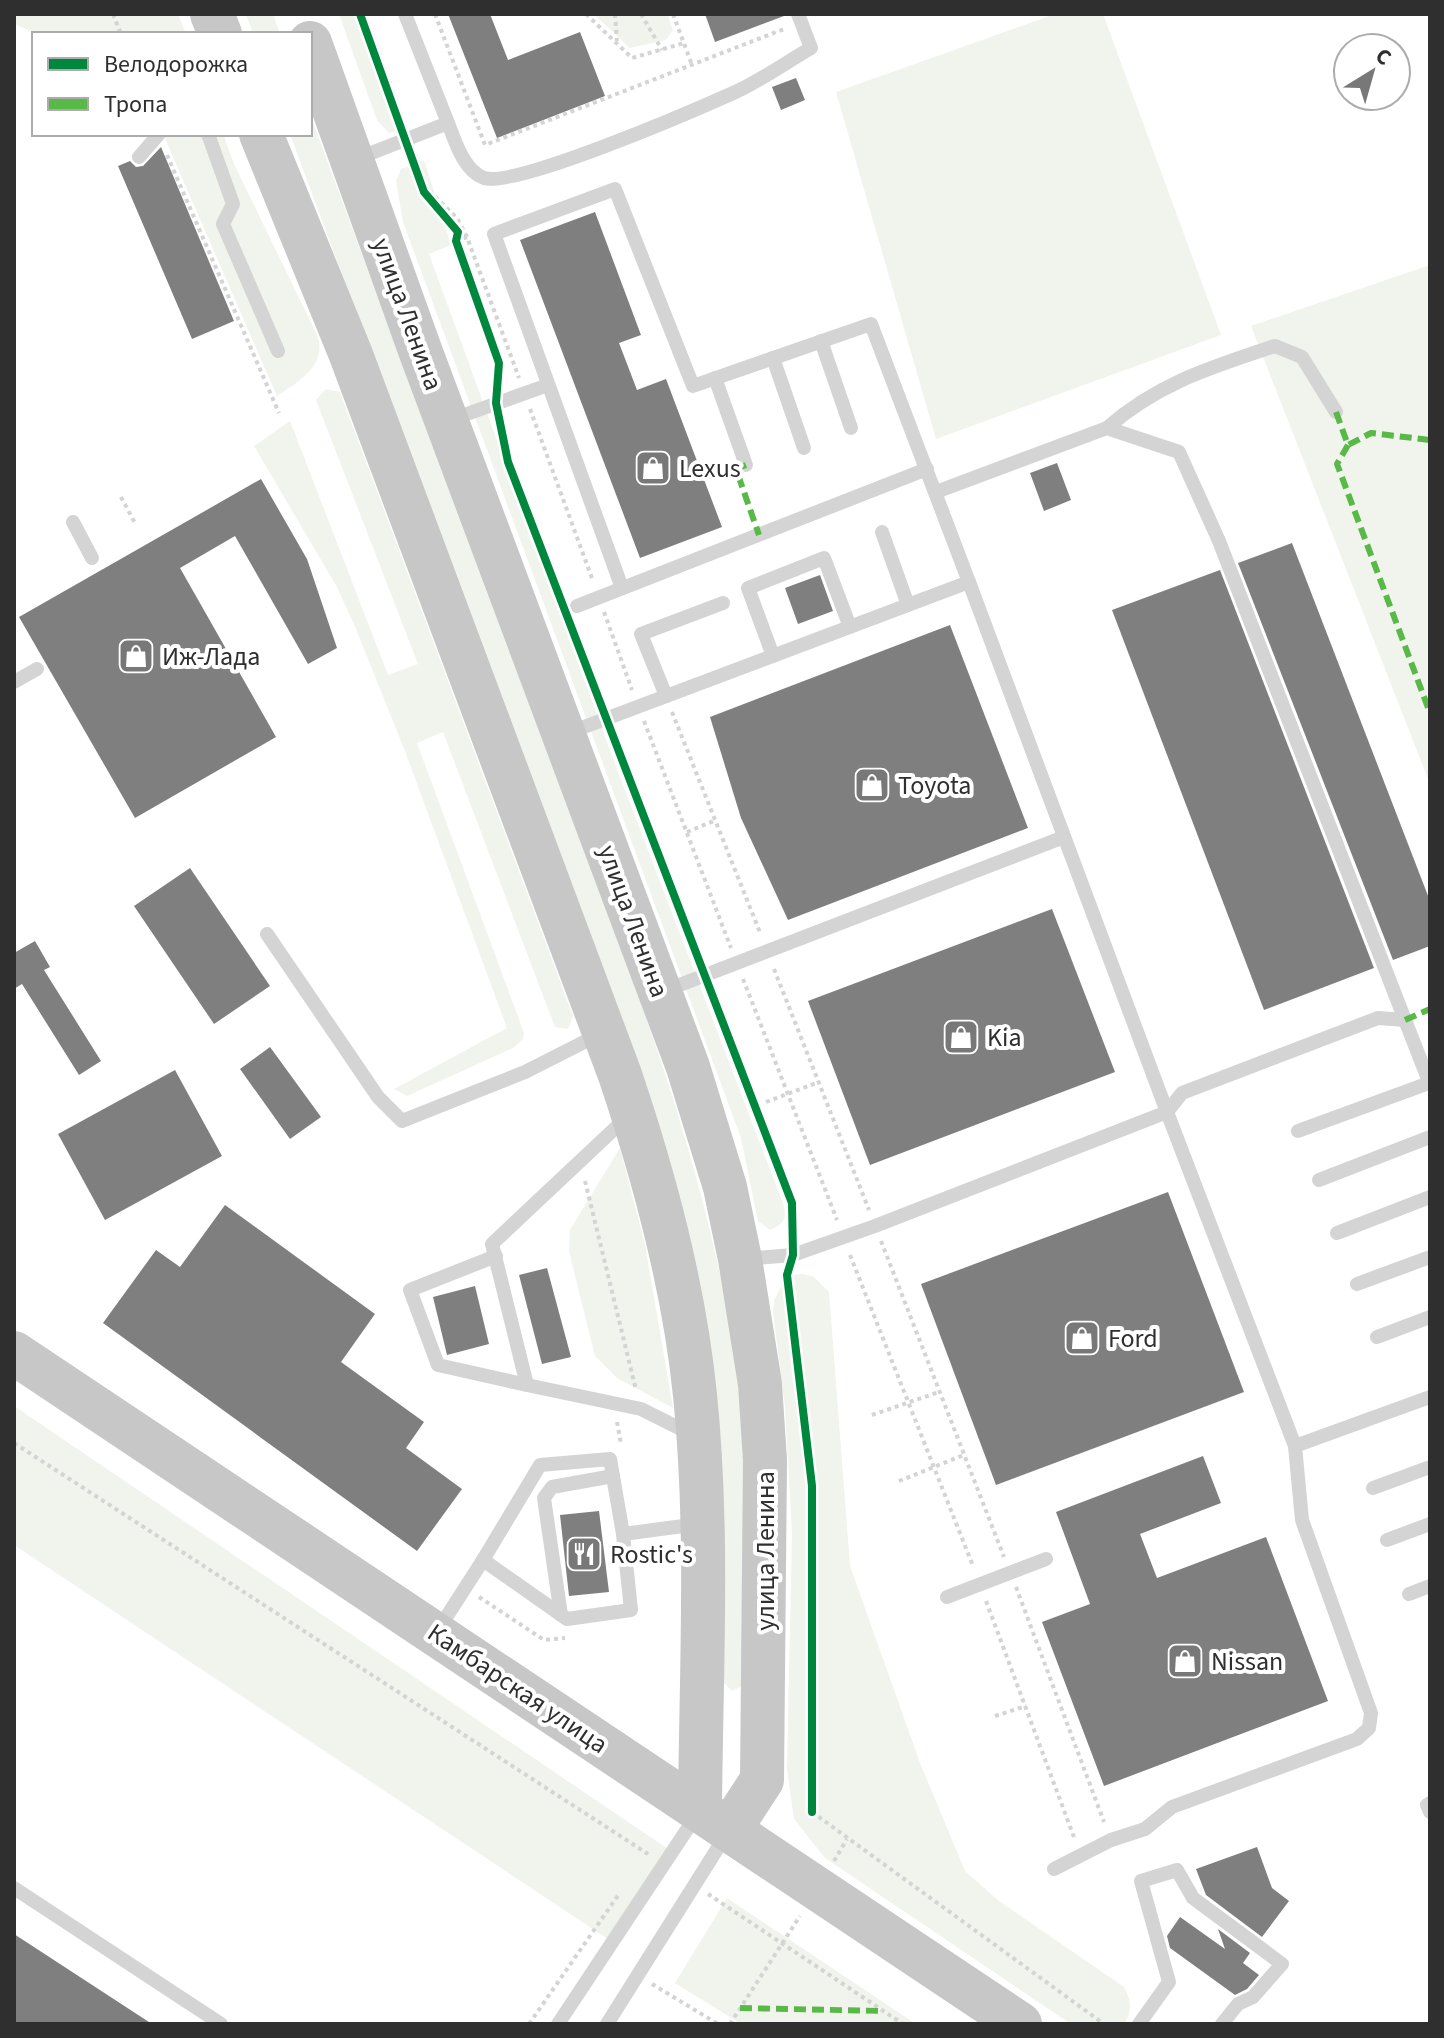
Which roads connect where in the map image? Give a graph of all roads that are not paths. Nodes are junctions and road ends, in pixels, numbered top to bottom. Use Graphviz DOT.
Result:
graph roads {
  1 [pos="405,14"];
  2 [pos="799,18"];
  3 [pos="312,49"];
  4 [pos="448,123"];
  5 [pos="156,136"];
  6 [pos="209,136"];
  7 [pos="262,136"];
  8 [pos="139,157"];
  9 [pos="352,160"];
  10 [pos="821,341"];
  11 [pos="278,351"];
  12 [pos="773,358"];
  13 [pos="715,378"];
  14 [pos="548,385"];
  15 [pos="1336,412"];
  16 [pos="447,421"];
  17 [pos="851,428"];
  18 [pos="1107,428"];
  19 [pos="804,448"];
  20 [pos="746,465"];
  21 [pos="927,469"];
  22 [pos="936,492"];
  23 [pos="73,522"];
  24 [pos="882,532"];
  25 [pos="92,558"];
  26 [pos="969,582"];
  27 [pos="622,588"];
  28 [pos="723,603"];
  29 [pos="908,605"];
  30 [pos="577,606"];
  31 [pos="850,627"];
  32 [pos="773,656"];
  33 [pos="37,669"];
  34 [pos="14,682"];
  35 [pos="666,696"];
  36 [pos="564,734"];
  37 [pos="1064,837"];
  38 [pos="267,934"];
  39 [pos="660,993"];
  40 [pos="1405,1020"];
  41 [pos="604,1032"];
  42 [pos="1430,1083"];
  43 [pos="1167,1112"];
  44 [pos="632,1113"];
  45 [pos="1298,1131"];
  46 [pos="1430,1137"];
  47 [pos="1319,1180"];
  48 [pos="1430,1197"];
  49 [pos="1337,1233"];
  50 [pos="496,1256"];
  51 [pos="1430,1257"];
  52 [pos="740,1259"];
  53 [pos="1357,1284"];
  54 [pos="1430,1317"];
  55 [pos="1377,1337"];
  56 [pos="14,1353"];
  57 [pos="527,1385"];
  58 [pos="1430,1397"];
  59 [pos="698,1438"];
  60 [pos="1295,1446"];
  61 [pos="1430,1467"];
  62 [pos="613,1476"];
  63 [pos="1373,1488"];
  64 [pos="702,1524"];
  65 [pos="1430,1524"];
  66 [pos="623,1534"];
  67 [pos="1387,1540"];
  68 [pos="1046,1559"];
  69 [pos="483,1560"];
  70 [pos="1430,1586"];
  71 [pos="1409,1594"];
  72 [pos="947,1597"];
  73 [pos="561,1615"];
  74 [pos="436,1633"];
  75 [pos="762,1780"];
  76 [pos="1430,1803"];
  77 [pos="1430,1812"];
  78 [pos="715,1819"];
  79 [pos="1054,1869"];
  80 [pos="818,1887"];
  81 [pos="14,1888"];
  82 [pos="221,2024"];
  83 [pos="558,2024"];
  84 [pos="607,2024"];
  85 [pos="1020,2024"];
  86 [pos="1139,2024"];
  87 [pos="1222,2024"];
  1 -- 4 [label="lane"];
  2 -- 4 [label="lane"];
  3 -- 9 [label="main road, улица Ленина"];
  4 -- 9 [label="lane"];
  5 -- 8 [label="lane"];
  6 -- 11 [label="lane"];
  7 -- 41 [label="main road"];
  9 -- 16 [label="main road, улица Ленина"];
  10 -- 12 [label="lane"];
  10 -- 17 [label="lane"];
  10 -- 21 [label="lane"];
  12 -- 13 [label="lane"];
  12 -- 19 [label="lane"];
  13 -- 14 [label="lane"];
  13 -- 20 [label="lane"];
  14 -- 16 [label="lane"];
  14 -- 27 [label="lane"];
  15 -- 18 [label="lane"];
  16 -- 36 [label="main road, улица Ленина"];
  18 -- 22 [label="lane"];
  18 -- 40 [label="lane"];
  21 -- 22 [label="lane"];
  21 -- 27 [label="lane"];
  22 -- 26 [label="lane"];
  23 -- 25 [label="lane"];
  24 -- 29 [label="lane"];
  26 -- 29 [label="lane"];
  26 -- 37 [label="lane"];
  27 -- 30 [label="lane"];
  28 -- 35 [label="lane"];
  29 -- 31 [label="lane"];
  31 -- 32 [label="lane"];
  31 -- 32 [label="lane"];
  32 -- 35 [label="lane"];
  33 -- 34 [label="lane"];
  35 -- 36 [label="lane"];
  36 -- 39 [label="main road, улица Ленина"];
  37 -- 39 [label="lane"];
  37 -- 43 [label="lane"];
  38 -- 41 [label="lane"];
  39 -- 52 [label="main road, улица Ленина"];
  40 -- 42 [label="lane"];
  40 -- 43 [label="lane"];
  41 -- 44 [label="main road"];
  42 -- 45 [label="lane"];
  43 -- 52 [label="lane"];
  43 -- 60 [label="lane"];
  44 -- 50 [label="lane"];
  44 -- 59 [label="main road"];
  46 -- 47 [label="lane"];
  48 -- 49 [label="lane"];
  50 -- 57 [label="lane"];
  50 -- 57 [label="lane"];
  51 -- 53 [label="lane"];
  52 -- 75 [label="main road, улица Ленина"];
  54 -- 55 [label="lane"];
  56 -- 74 [label="main road, Камбарская улица"];
  57 -- 59 [label="lane"];
  58 -- 60 [label="lane"];
  59 -- 64 [label="main road"];
  60 -- 79 [label="lane"];
  61 -- 63 [label="lane"];
  62 -- 66 [label="lane"];
  62 -- 69 [label="lane"];
  62 -- 73 [label="lane"];
  64 -- 66 [label="lane"];
  64 -- 78 [label="main road"];
  65 -- 67 [label="lane"];
  66 -- 73 [label="lane"];
  68 -- 72 [label="lane"];
  69 -- 73 [label="lane"];
  69 -- 74 [label="lane"];
  70 -- 71 [label="lane"];
  74 -- 78 [label="main road, Камбарская улица"];
  75 -- 78 [label="main road"];
  75 -- 80 [label="main road, улица Ленина"];
  76 -- 77 [label="lane"];
  78 -- 80 [label="main road, Камбарская улица"];
  78 -- 83 [label="lane"];
  78 -- 84 [label="lane"];
  80 -- 85 [label="main road, Камбарская улица"];
  81 -- 82 [label="lane"];
  86 -- 87 [label="lane"];
}
